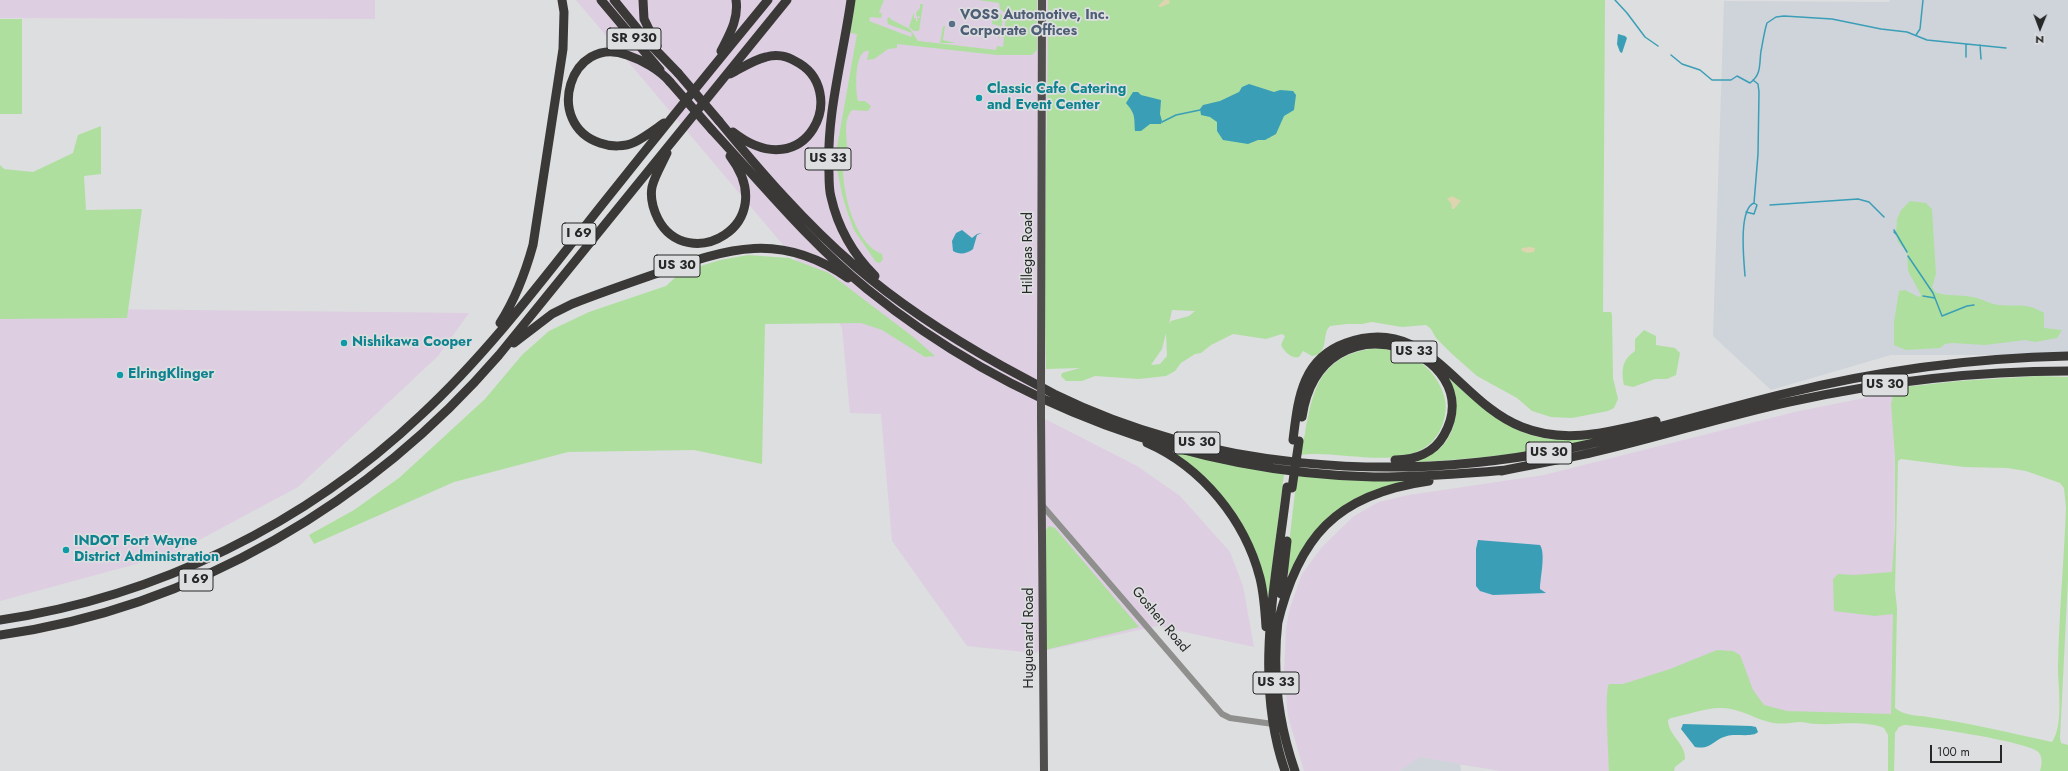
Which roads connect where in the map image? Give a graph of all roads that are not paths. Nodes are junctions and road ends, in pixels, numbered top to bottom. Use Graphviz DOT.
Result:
graph roads {
  1 [pos="562,0"];
  2 [pos="601,0"];
  3 [pos="614,0"];
  4 [pos="643,0"];
  5 [pos="736,0"];
  6 [pos="768,0"];
  7 [pos="787,0"];
  8 [pos="851,0"];
  9 [pos="1042,0"];
  10 [pos="716,64"];
  11 [pos="676,71"];
  12 [pos="727,75"];
  13 [pos="669,80"];
  14 [pos="671,118"];
  15 [pos="721,123"];
  16 [pos="713,131"];
  17 [pos="674,138"];
  18 [pos="866,288"];
  19 [pos="896,299"];
  20 [pos="485,348"];
  21 [pos="499,355"];
  22 [pos="2068,356"];
  23 [pos="2068,371"];
  24 [pos="1748,403"];
  25 [pos="1114,428"];
  26 [pos="1296,441"];
  27 [pos="1344,467"];
  28 [pos="1506,470"];
  29 [pos="1290,488"];
  30 [pos="1042,505"];
  31 [pos="0,620"];
  32 [pos="1277,626"];
  33 [pos="0,635"];
  34 [pos="1268,643"];
  35 [pos="1273,724"];
  36 [pos="1044,771"];
  37 [pos="1285,771"];
  38 [pos="1295,771"];
  1 -- 20 [label="highway"];
  2 -- 13 [label="highway, SR 930"];
  3 -- 11 [label="highway, SR 930"];
  4 -- 11 [label="highway, US 30"];
  5 -- 10 [label="highway"];
  6 -- 10 [label="highway, I 69"];
  7 -- 12 [label="highway, I 69"];
  8 -- 19 [label="highway, US 33"];
  9 -- 30 [label="main road, Hillegas Road, bridge"];
  10 -- 14 [label="highway, I 69"];
  11 -- 15 [label="highway, US 30, bridge"];
  12 -- 15 [label="highway"];
  12 -- 17 [label="highway, I 69"];
  13 -- 14 [label="highway"];
  13 -- 16 [label="highway, bridge"];
  14 -- 20 [label="highway, I 69"];
  15 -- 19 [label="highway, US 30"];
  16 -- 17 [label="highway"];
  16 -- 18 [label="highway"];
  17 -- 21 [label="highway, I 69"];
  18 -- 21 [label="highway, US 30"];
  18 -- 25 [label="highway, US 30"];
  19 -- 27 [label="highway, US 30"];
  20 -- 31 [label="highway, I 69"];
  21 -- 33 [label="highway, I 69"];
  22 -- 24 [label="highway, US 30"];
  23 -- 28 [label="highway, US 30"];
  24 -- 26 [label="highway"];
  24 -- 27 [label="highway, US 30"];
  25 -- 28 [label="highway, US 30"];
  25 -- 34 [label="highway, US 33"];
  26 -- 27 [label="highway, US 33"];
  26 -- 29 [label="highway, US 33, bridge"];
  28 -- 32 [label="highway"];
  29 -- 32 [label="highway, US 33"];
  29 -- 34 [label="highway"];
  30 -- 35 [label="street, Goshen Road"];
  30 -- 36 [label="main road, Huguenard Road"];
  32 -- 38 [label="highway, US 33"];
  34 -- 35 [label="highway, US 33"];
  35 -- 37 [label="highway, US 33"];
}
